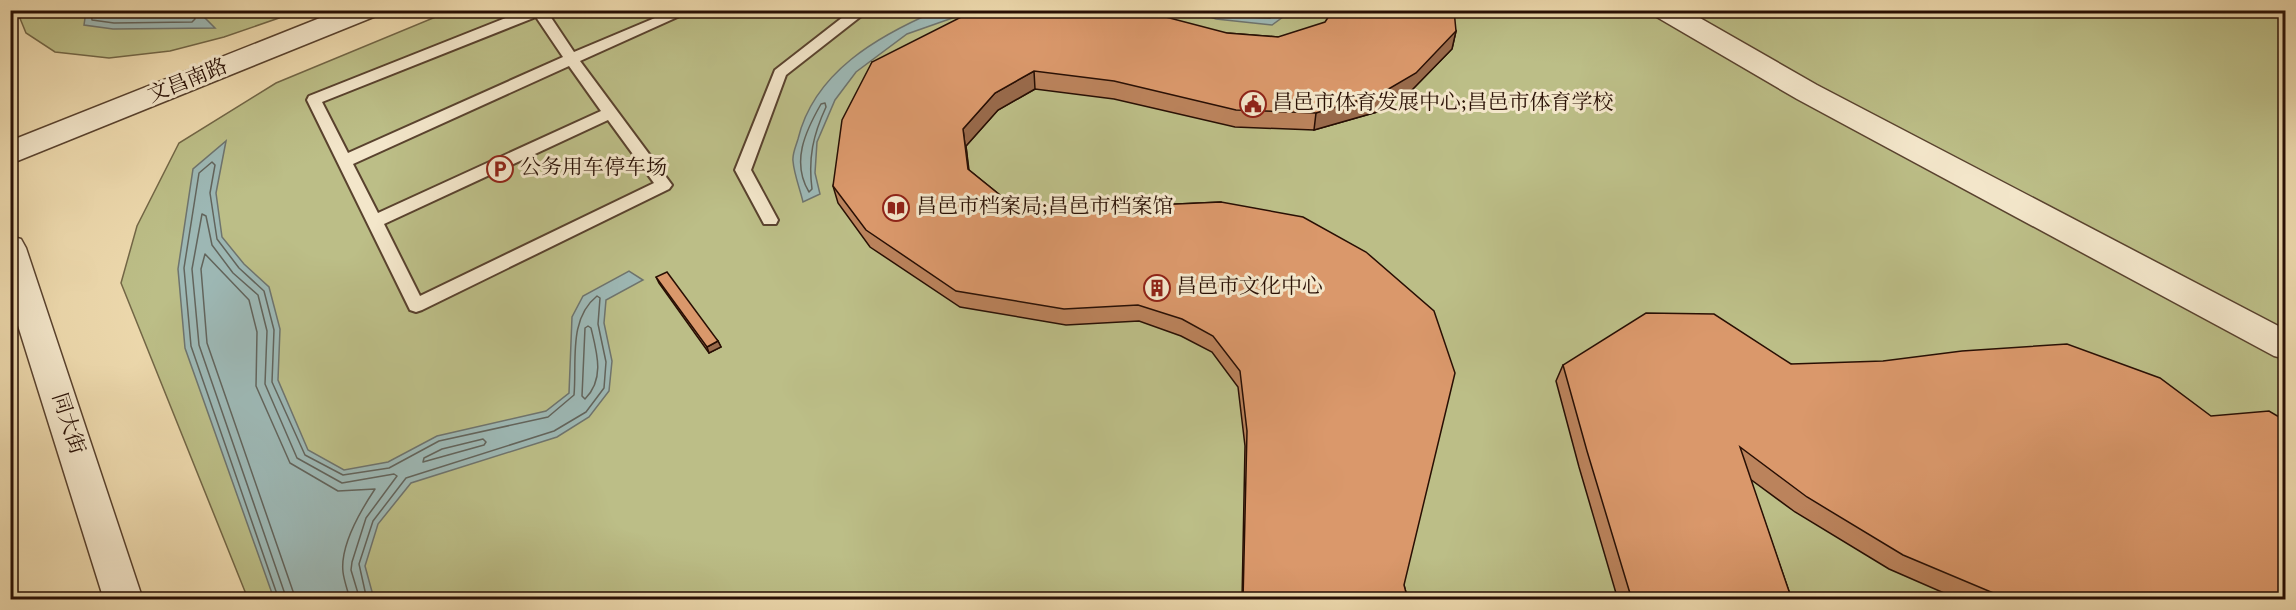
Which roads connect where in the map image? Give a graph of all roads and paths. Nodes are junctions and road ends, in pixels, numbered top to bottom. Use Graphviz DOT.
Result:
graph roads {
  1 [pos="366,10"];
  2 [pos="687,10"];
  3 [pos="863,10"];
  4 [pos="1665,10"];
  5 [pos="540,11"];
  6 [pos="571,59"];
  7 [pos="609,112"];
  8 [pos="10,153"];
  9 [pos="345,160"];
  10 [pos="770,220"];
  11 [pos="375,222"];
  12 [pos="10,248"];
  13 [pos="2286,345"];
  14 [pos="124,600"];
  1 -- 8 [label="street, 文昌南路"];
  2 -- 6 [label="lane"];
  3 -- 10 [label="lane"];
  4 -- 13 [label="street"];
  5 -- 6 [label="lane"];
  5 -- 9 [label="lane"];
  6 -- 7 [label="lane"];
  6 -- 9 [label="lane"];
  7 -- 11 [label="lane"];
  7 -- 11 [label="lane"];
  9 -- 11 [label="lane"];
  12 -- 14 [label="street, 同大街"];
}
